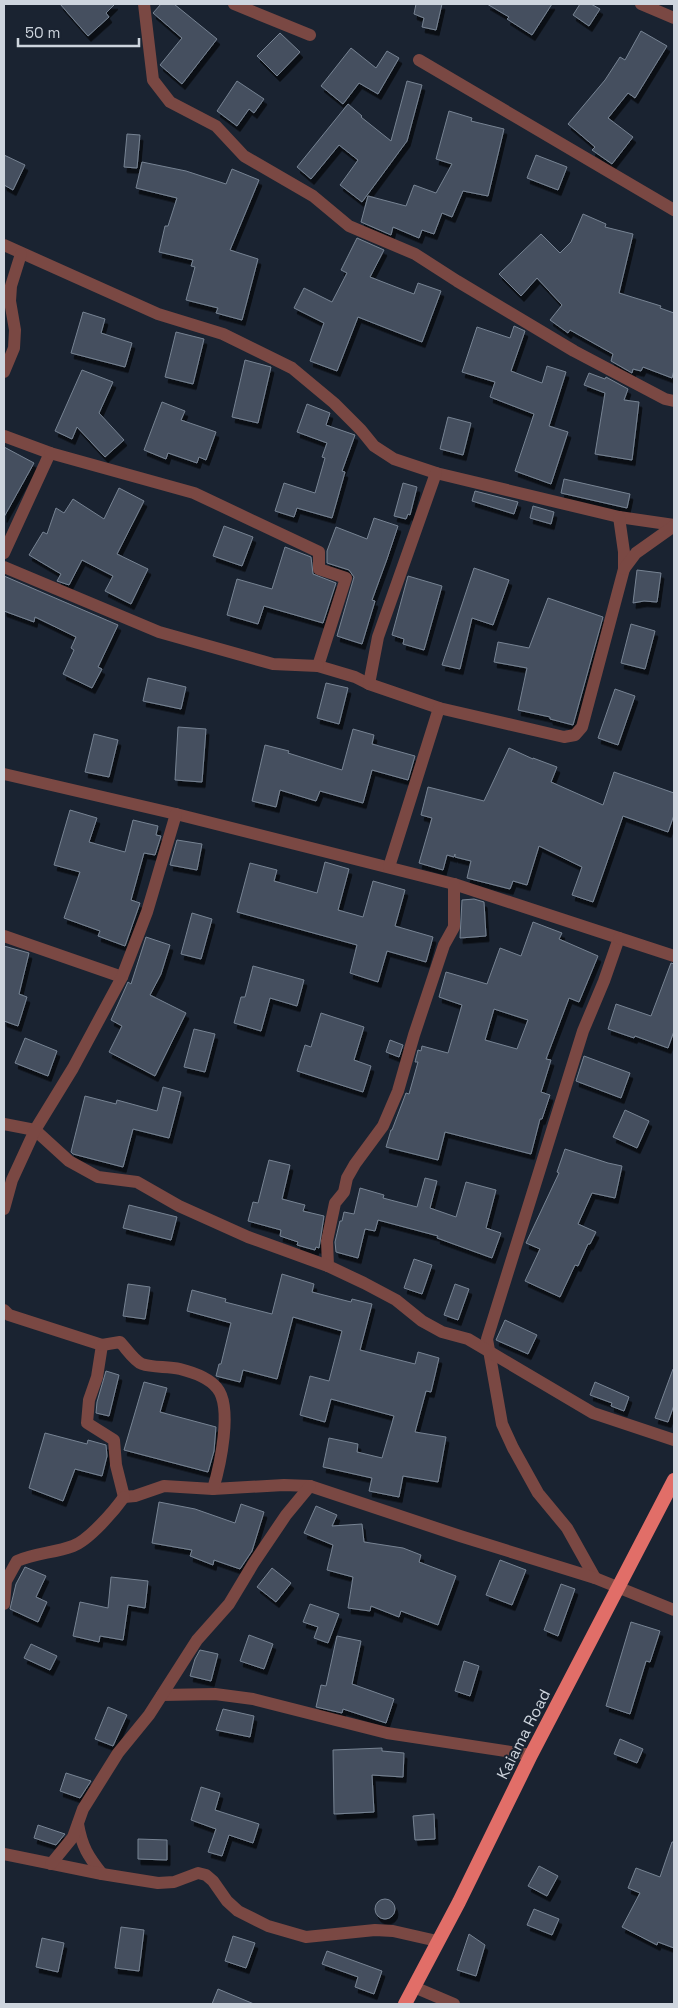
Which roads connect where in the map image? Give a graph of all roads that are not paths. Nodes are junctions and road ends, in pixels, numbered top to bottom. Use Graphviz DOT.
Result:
graph roads {
  1 [pos="144,4"];
  2 [pos="234,4"];
  3 [pos="641,4"];
  4 [pos="674,18"];
  5 [pos="310,35"];
  6 [pos="419,60"];
  7 [pos="674,210"];
  8 [pos="4,245"];
  9 [pos="21,254"];
  10 [pos="4,372"];
  11 [pos="674,401"];
  12 [pos="4,436"];
  13 [pos="50,453"];
  14 [pos="436,473"];
  15 [pos="619,517"];
  16 [pos="674,525"];
  17 [pos="4,553"];
  18 [pos="4,566"];
  19 [pos="624,569"];
  20 [pos="318,666"];
  21 [pos="369,684"];
  22 [pos="440,708"];
  23 [pos="4,774"];
  24 [pos="176,814"];
  25 [pos="389,867"];
  26 [pos="454,884"];
  27 [pos="4,936"];
  28 [pos="618,938"];
  29 [pos="674,956"];
  30 [pos="122,977"];
  31 [pos="4,1124"];
  32 [pos="35,1130"];
  33 [pos="4,1209"];
  34 [pos="328,1266"];
  35 [pos="4,1310"];
  36 [pos="102,1344"];
  37 [pos="488,1352"];
  38 [pos="674,1440"];
  39 [pos="674,1480"];
  40 [pos="310,1486"];
  41 [pos="214,1489"];
  42 [pos="124,1497"];
  43 [pos="595,1578"];
  44 [pos="620,1588"];
  45 [pos="4,1604"];
  46 [pos="674,1610"];
  47 [pos="162,1695"];
  48 [pos="531,1755"];
  49 [pos="78,1824"];
  50 [pos="4,1854"];
  51 [pos="50,1864"];
  52 [pos="102,1874"];
  53 [pos="437,1941"];
  54 [pos="414,1987"];
  55 [pos="405,2004"];
  56 [pos="454,2004"];
  1 -- 11 [label="street"];
  2 -- 5 [label="street"];
  3 -- 4 [label="street"];
  6 -- 7 [label="street"];
  8 -- 9 [label="street"];
  9 -- 10 [label="street"];
  9 -- 14 [label="street"];
  12 -- 13 [label="street"];
  13 -- 17 [label="street"];
  13 -- 20 [label="street"];
  14 -- 15 [label="street"];
  14 -- 21 [label="street"];
  15 -- 16 [label="street"];
  15 -- 19 [label="street"];
  16 -- 19 [label="street"];
  18 -- 20 [label="street"];
  19 -- 22 [label="street"];
  20 -- 21 [label="street"];
  21 -- 22 [label="street"];
  22 -- 25 [label="street"];
  23 -- 24 [label="street"];
  24 -- 25 [label="street"];
  24 -- 30 [label="street"];
  25 -- 26 [label="street"];
  26 -- 28 [label="street"];
  26 -- 34 [label="street"];
  27 -- 30 [label="street"];
  28 -- 29 [label="street"];
  28 -- 37 [label="street"];
  30 -- 32 [label="street"];
  31 -- 32 [label="street"];
  32 -- 33 [label="street"];
  32 -- 34 [label="street"];
  34 -- 37 [label="street"];
  35 -- 36 [label="street"];
  36 -- 41 [label="street"];
  36 -- 42 [label="street"];
  37 -- 38 [label="street"];
  37 -- 43 [label="street"];
  39 -- 44 [label="highway, Kaiama Road"];
  40 -- 41 [label="street"];
  40 -- 43 [label="street"];
  40 -- 47 [label="street"];
  41 -- 42 [label="street"];
  42 -- 45 [label="street"];
  43 -- 44 [label="street"];
  44 -- 46 [label="street"];
  44 -- 48 [label="highway, Kaiama Road"];
  47 -- 48 [label="street"];
  47 -- 49 [label="street"];
  48 -- 53 [label="highway, Kaiama Road"];
  49 -- 51 [label="street"];
  49 -- 52 [label="street"];
  50 -- 51 [label="street"];
  51 -- 52 [label="street"];
  52 -- 53 [label="street"];
  53 -- 54 [label="highway, Kaiama Road"];
  54 -- 55 [label="highway, Kaiama Road"];
  54 -- 56 [label="street"];
}
